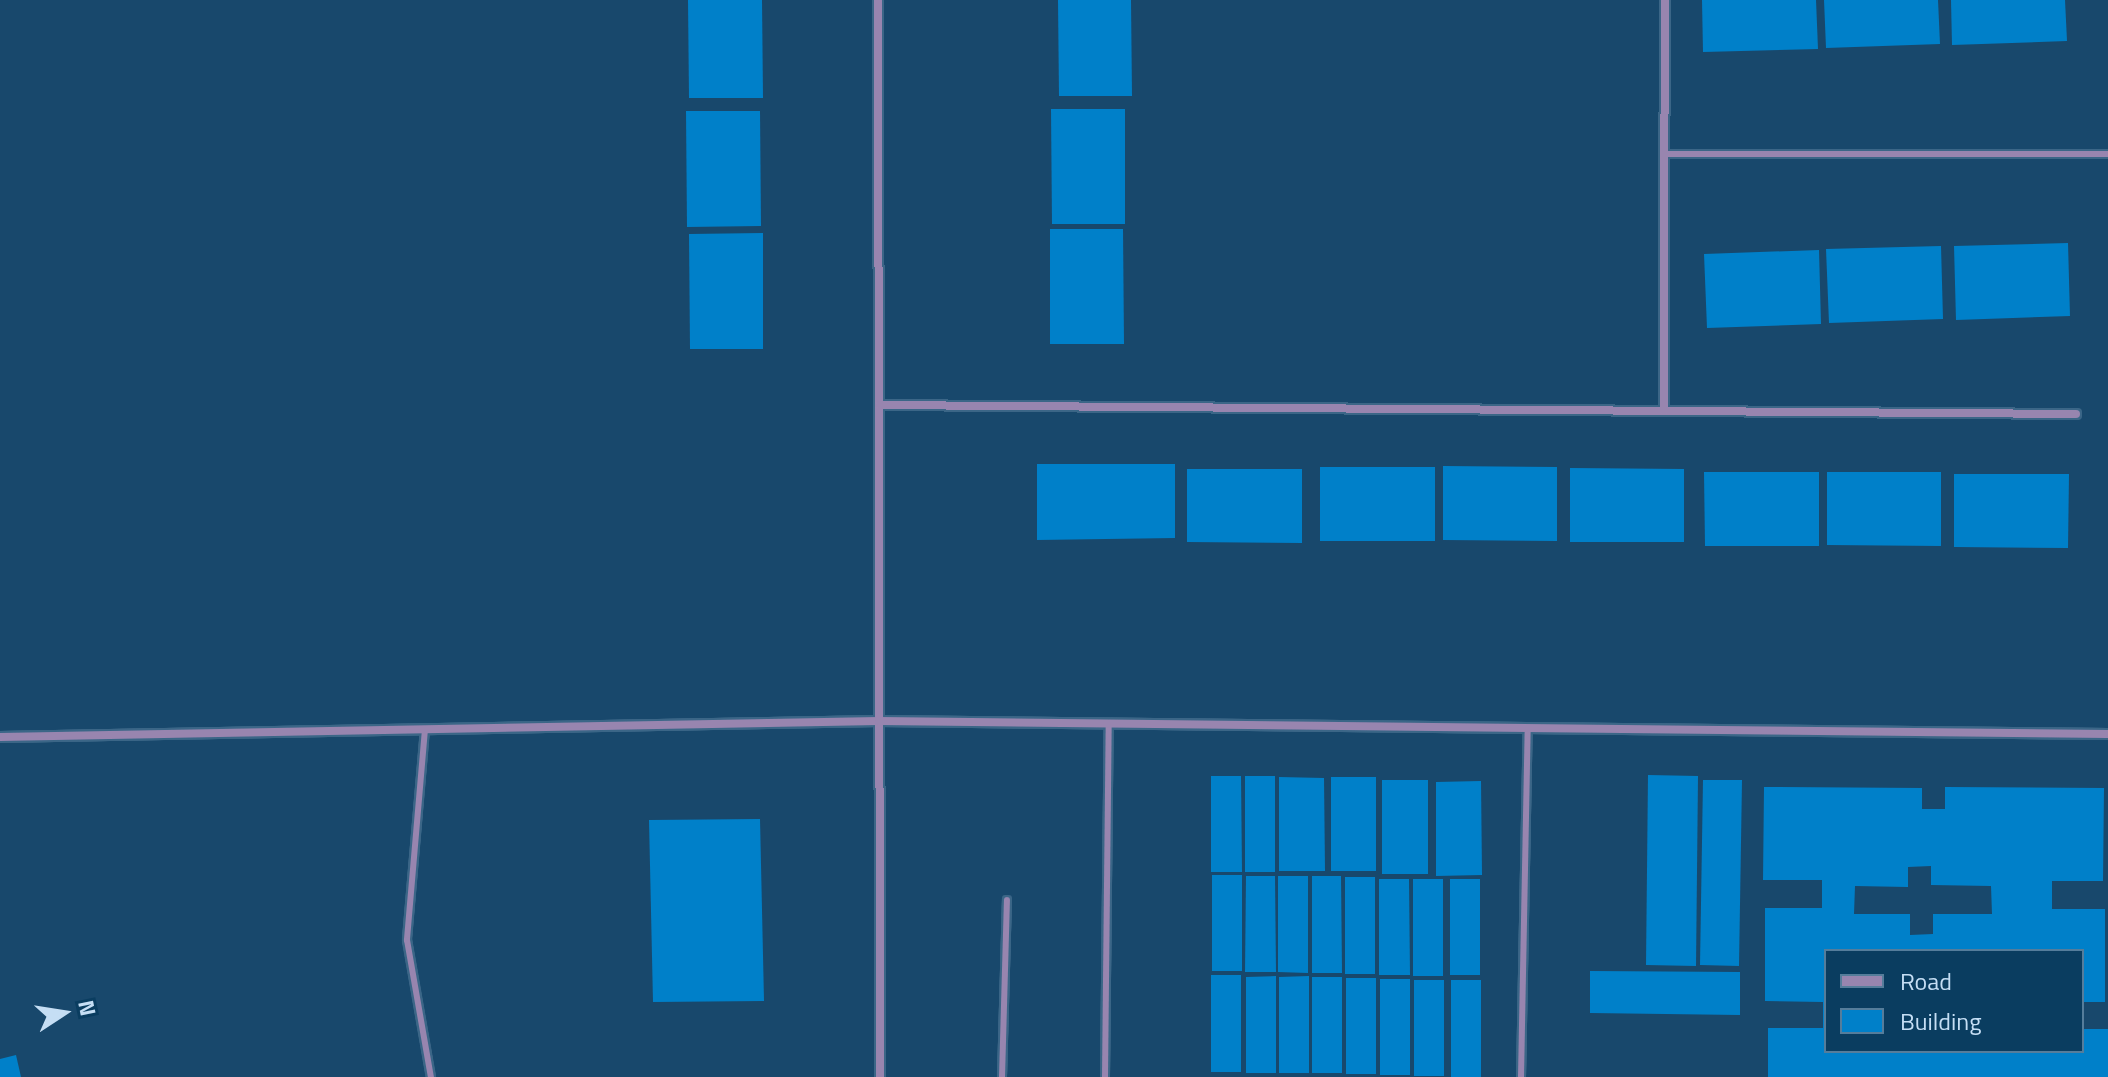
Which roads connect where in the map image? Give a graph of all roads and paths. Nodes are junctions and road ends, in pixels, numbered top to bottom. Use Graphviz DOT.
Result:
graph roads {
  1 [pos="878,0"];
  2 [pos="1665,0"];
  3 [pos="1665,154"];
  4 [pos="2108,154"];
  5 [pos="879,405"];
  6 [pos="1664,411"];
  7 [pos="2076,414"];
  8 [pos="879,721"];
  9 [pos="1109,723"];
  10 [pos="1528,728"];
  11 [pos="425,729"];
  12 [pos="2108,734"];
  13 [pos="0,737"];
  14 [pos="1007,900"];
  15 [pos="431,1077"];
  16 [pos="880,1077"];
  17 [pos="1002,1077"];
  18 [pos="1105,1077"];
  19 [pos="1521,1077"];
  1 -- 5 [label="street"];
  2 -- 3 [label="street"];
  3 -- 4 [label="lane"];
  3 -- 6 [label="street"];
  5 -- 6 [label="street"];
  5 -- 8 [label="street"];
  6 -- 7 [label="street"];
  8 -- 9 [label="street"];
  8 -- 11 [label="street"];
  8 -- 16 [label="street"];
  9 -- 10 [label="street"];
  9 -- 18 [label="lane"];
  10 -- 12 [label="street"];
  10 -- 19 [label="lane"];
  11 -- 13 [label="street"];
  11 -- 15 [label="lane"];
  14 -- 17 [label="lane"];
}
